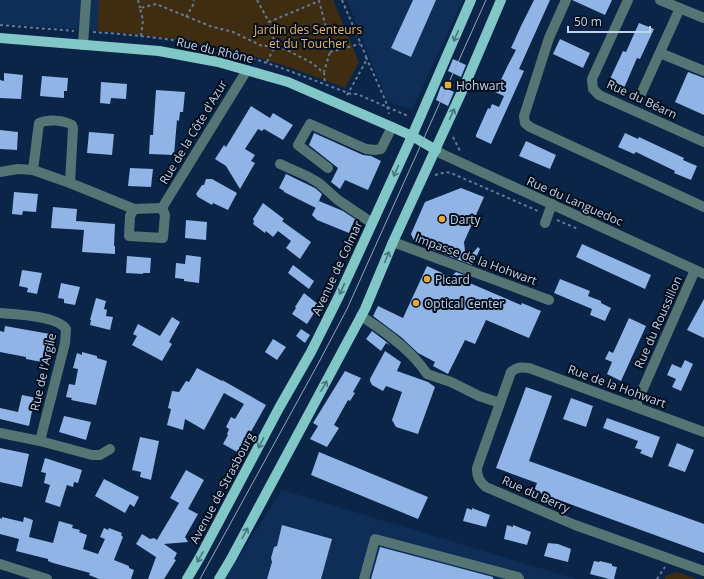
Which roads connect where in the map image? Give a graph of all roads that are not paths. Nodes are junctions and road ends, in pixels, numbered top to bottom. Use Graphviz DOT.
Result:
graph roads {
  1 [pos="86,0"];
  2 [pos="471,0"];
  3 [pos="501,0"];
  4 [pos="566,0"];
  5 [pos="628,0"];
  6 [pos="660,0"];
  7 [pos="680,8"];
  8 [pos="704,18"];
  9 [pos="0,38"];
  10 [pos="83,45"];
  11 [pos="660,53"];
  12 [pos="247,70"];
  13 [pos="704,71"];
  14 [pos="641,94"];
  15 [pos="392,127"];
  16 [pos="412,136"];
  17 [pos="704,142"];
  18 [pos="436,150"];
  19 [pos="280,164"];
  20 [pos="328,168"];
  21 [pos="33,170"];
  22 [pos="0,172"];
  23 [pos="70,183"];
  24 [pos="552,204"];
  25 [pos="704,207"];
  26 [pos="162,208"];
  27 [pos="134,209"];
  28 [pos="372,223"];
  29 [pos="544,223"];
  30 [pos="393,242"];
  31 [pos="699,272"];
  32 [pos="549,300"];
  33 [pos="0,313"];
  34 [pos="361,316"];
  35 [pos="521,367"];
  36 [pos="500,403"];
  37 [pos="635,407"];
  38 [pos="279,408"];
  39 [pos="704,432"];
  40 [pos="0,433"];
  41 [pos="40,441"];
  42 [pos="110,449"];
  43 [pos="0,564"];
  44 [pos="704,571"];
  45 [pos="47,579"];
  46 [pos="186,579"];
  47 [pos="219,579"];
  48 [pos="364,579"];
  49 [pos="519,579"];
  1 -- 10 [label="street"];
  2 -- 16 [label="main road, Avenue de Colmar, one-way"];
  18 -- 3 [label="main road, one-way"];
  4 -- 25 [label="street"];
  5 -- 17 [label="street, Rue du Béarn"];
  6 -- 7 [label="street"];
  7 -- 8 [label="street"];
  7 -- 11 [label="street"];
  9 -- 10 [label="main road, Rue du Rhône"];
  10 -- 12 [label="main road, Rue du Rhône"];
  11 -- 13 [label="street"];
  11 -- 14 [label="street"];
  12 -- 15 [label="main road, Rue du Rhône"];
  12 -- 26 [label="street, Rue de la Côte d'Azur"];
  15 -- 16 [label="main road, Rue du Rhône"];
  15 -- 20 [label="street"];
  16 -- 18 [label="main road"];
  16 -- 28 [label="main road, Avenue de Colmar, one-way"];
  18 -- 24 [label="street, Rue du Languedoc"];
  18 -- 30 [label="main road"];
  19 -- 28 [label="street"];
  21 -- 22 [label="street"];
  21 -- 23 [label="street"];
  21 -- 23 [label="street"];
  23 -- 27 [label="street"];
  24 -- 29 [label="street"];
  24 -- 31 [label="street, Rue du Languedoc"];
  26 -- 27 [label="street"];
  26 -- 27 [label="street"];
  28 -- 38 [label="main road, Avenue de Colmar, one-way"];
  30 -- 32 [label="street, Impasse de la Hohwart"];
  34 -- 30 [label="main road, one-way"];
  31 -- 37 [label="street, Rue du Roussillon"];
  33 -- 41 [label="street, Rue de l'Argile"];
  34 -- 36 [label="street"];
  47 -- 34 [label="main road, one-way"];
  35 -- 36 [label="street, Rue du Berry"];
  35 -- 37 [label="street, Rue de la Hohwart"];
  36 -- 44 [label="street, Rue du Berry"];
  37 -- 39 [label="street, Rue de la Hohwart"];
  38 -- 46 [label="main road, Avenue de Strasbourg, one-way"];
  40 -- 41 [label="street"];
  41 -- 42 [label="street"];
  43 -- 45 [label="street"];
  48 -- 49 [label="street"];
}
